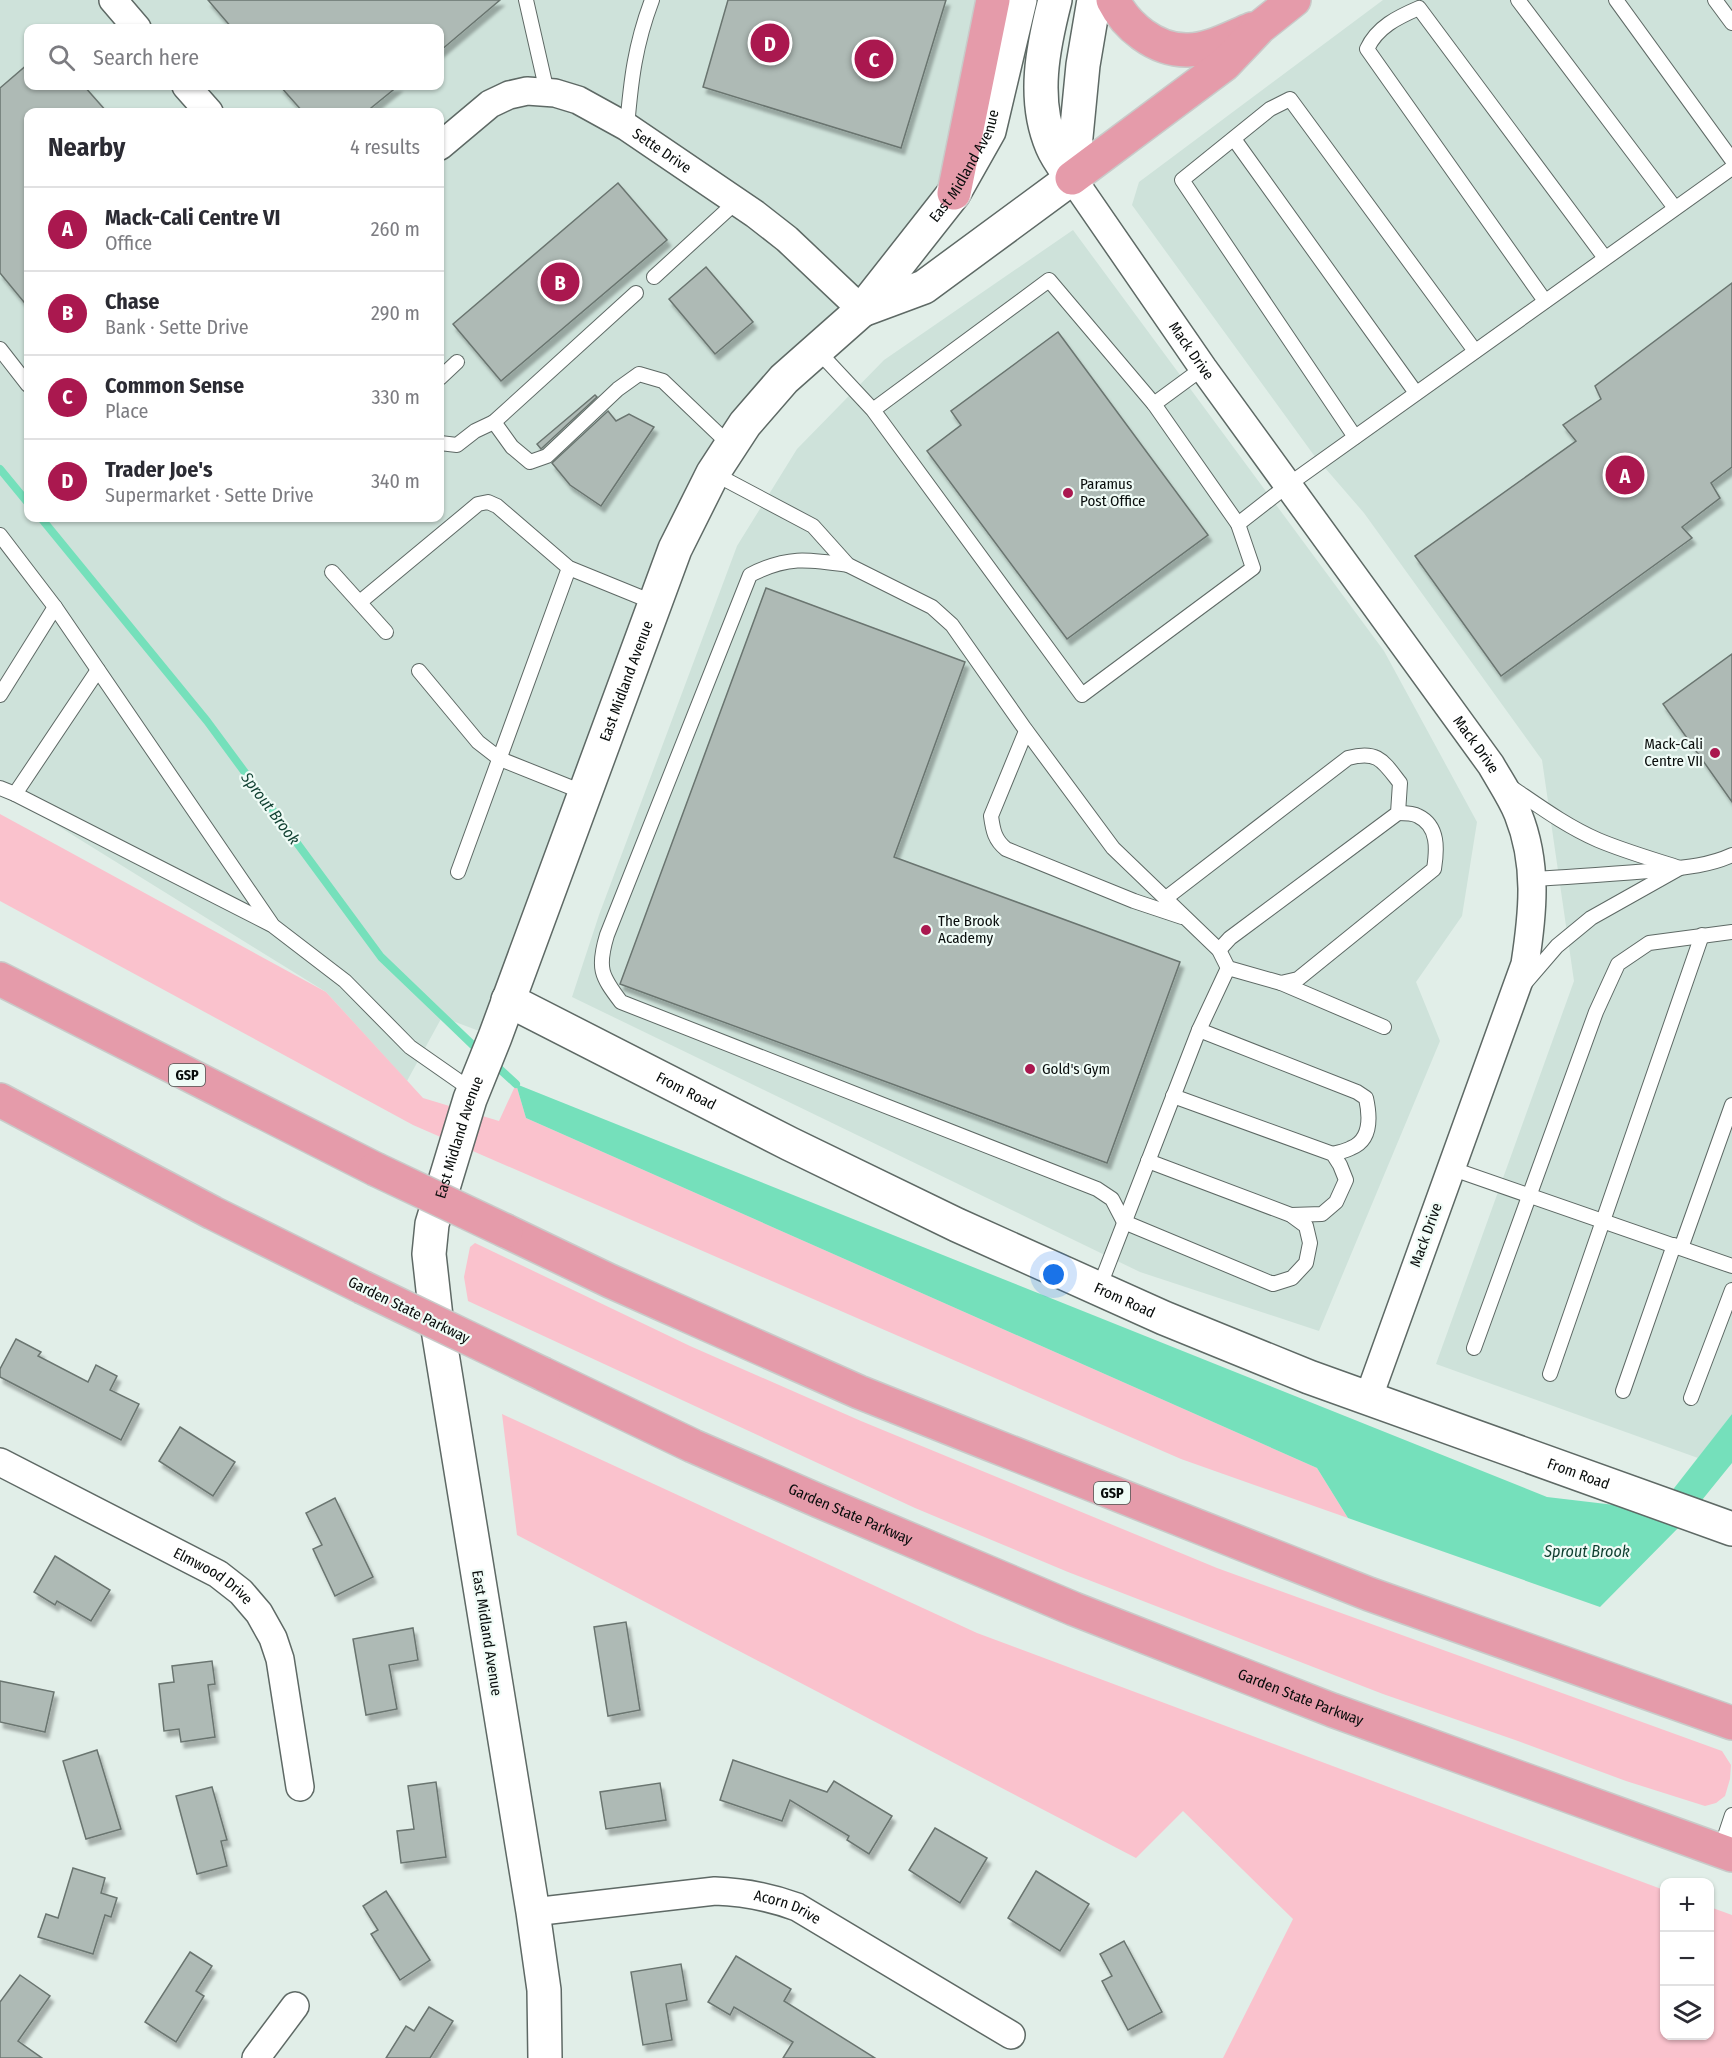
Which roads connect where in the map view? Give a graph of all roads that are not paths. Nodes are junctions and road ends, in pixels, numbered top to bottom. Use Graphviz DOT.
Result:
graph roads {
  1 [pos="113,0"];
  2 [pos="526,0"];
  3 [pos="652,0"];
  4 [pos="993,0"];
  5 [pos="1020,0"];
  6 [pos="1055,0"];
  7 [pos="1094,0"];
  8 [pos="1113,0"];
  9 [pos="1294,0"];
  10 [pos="1518,0"];
  11 [pos="1616,0"];
  12 [pos="1716,0"];
  13 [pos="1732,23"];
  14 [pos="134,24"];
  15 [pos="1260,27"];
  16 [pos="190,90"];
  17 [pos="547,92"];
  18 [pos="205,108"];
  19 [pos="627,128"];
  20 [pos="1234,139"];
  21 [pos="444,143"];
  22 [pos="1732,160"];
  23 [pos="1732,168"];
  24 [pos="1072,178"];
  25 [pos="954,193"];
  26 [pos="736,202"];
  27 [pos="1675,208"];
  28 [pos="1605,258"];
  29 [pos="654,277"];
  30 [pos="636,293"];
  31 [pos="1545,301"];
  32 [pos="862,310"];
  33 [pos="0,349"];
  34 [pos="816,349"];
  35 [pos="1475,351"];
  36 [pos="457,362"];
  37 [pos="1203,368"];
  38 [pos="444,374"];
  39 [pos="24,380"];
  40 [pos="1416,393"];
  41 [pos="1154,404"];
  42 [pos="873,410"];
  43 [pos="494,422"];
  44 [pos="1355,437"];
  45 [pos="444,443"];
  46 [pos="731,446"];
  47 [pos="713,473"];
  48 [pos="1288,485"];
  49 [pos="1238,524"];
  50 [pos="0,535"];
  51 [pos="848,565"];
  52 [pos="569,568"];
  53 [pos="332,572"];
  54 [pos="360,602"];
  55 [pos="655,603"];
  56 [pos="55,607"];
  57 [pos="386,632"];
  58 [pos="98,670"];
  59 [pos="419,671"];
  60 [pos="0,695"];
  61 [pos="1026,731"];
  62 [pos="501,759"];
  63 [pos="1499,779"];
  64 [pos="0,788"];
  65 [pos="15,794"];
  66 [pos="585,794"];
  67 [pos="1398,813"];
  68 [pos="1732,855"];
  69 [pos="1680,868"];
  70 [pos="458,872"];
  71 [pos="1532,879"];
  72 [pos="1166,898"];
  73 [pos="1187,919"];
  74 [pos="272,925"];
  75 [pos="1732,932"];
  76 [pos="1702,935"];
  77 [pos="1219,950"];
  78 [pos="1228,968"];
  79 [pos="0,979"];
  80 [pos="1281,983"];
  81 [pos="508,1000"];
  82 [pos="1510,1002"];
  83 [pos="1384,1027"];
  84 [pos="1199,1030"];
  85 [pos="471,1095"];
  86 [pos="1173,1096"];
  87 [pos="0,1100"];
  88 [pos="1732,1106"];
  89 [pos="1333,1154"];
  90 [pos="1148,1161"];
  91 [pos="1450,1168"];
  92 [pos="1531,1196"];
  93 [pos="1291,1215"];
  94 [pos="1604,1221"];
  95 [pos="1124,1222"];
  96 [pos="1678,1247"];
  97 [pos="1732,1266"];
  98 [pos="1098,1288"];
  99 [pos="1732,1290"];
  100 [pos="1474,1348"];
  101 [pos="1550,1374"];
  102 [pos="1623,1391"];
  103 [pos="1691,1398"];
  104 [pos="1368,1399"];
  105 [pos="0,1462"];
  106 [pos="1727,1527"];
  107 [pos="1732,1723"];
  108 [pos="300,1787"];
  109 [pos="1732,1815"];
  110 [pos="1726,1853"];
  111 [pos="533,1912"];
  112 [pos="295,2006"];
  113 [pos="1011,2035"];
  114 [pos="256,2058"];
  115 [pos="545,2058"];
  1 -- 14 [label="street"];
  2 -- 17 [label="lane"];
  3 -- 19 [label="lane"];
  4 -- 25 [label="highway"];
  5 -- 25 [label="street, East Midland Avenue"];
  6 -- 24 [label="street"];
  7 -- 24 [label="street"];
  8 -- 15 [label="highway"];
  9 -- 15 [label="highway"];
  10 -- 27 [label="lane"];
  11 -- 22 [label="lane"];
  12 -- 13 [label="lane"];
  15 -- 24 [label="highway"];
  16 -- 18 [label="street"];
  17 -- 19 [label="street, Sette Drive"];
  17 -- 21 [label="street, Sette Drive"];
  19 -- 26 [label="street, Sette Drive"];
  20 -- 35 [label="lane"];
  20 -- 40 [label="lane"];
  20 -- 44 [label="lane"];
  23 -- 27 [label="lane"];
  24 -- 32 [label="street, East Midland Avenue"];
  24 -- 37 [label="street, Mack Drive"];
  25 -- 32 [label="street, East Midland Avenue"];
  26 -- 29 [label="lane"];
  26 -- 32 [label="street, Sette Drive"];
  27 -- 28 [label="lane"];
  28 -- 31 [label="lane"];
  28 -- 31 [label="lane"];
  30 -- 43 [label="lane"];
  31 -- 35 [label="lane"];
  32 -- 34 [label="street, East Midland Avenue"];
  33 -- 39 [label="lane"];
  34 -- 42 [label="lane"];
  34 -- 46 [label="street, East Midland Avenue"];
  35 -- 40 [label="lane"];
  36 -- 38 [label="lane"];
  37 -- 41 [label="lane"];
  37 -- 48 [label="street, Mack Drive"];
  40 -- 44 [label="lane"];
  41 -- 42 [label="lane"];
  41 -- 49 [label="lane"];
  42 -- 49 [label="lane"];
  43 -- 45 [label="lane"];
  43 -- 46 [label="lane"];
  44 -- 48 [label="lane"];
  46 -- 47 [label="street, East Midland Avenue"];
  47 -- 51 [label="lane"];
  47 -- 55 [label="street, East Midland Avenue"];
  48 -- 49 [label="lane"];
  48 -- 63 [label="street, Mack Drive"];
  50 -- 56 [label="lane"];
  51 -- 61 [label="lane"];
  51 -- 95 [label="lane"];
  52 -- 54 [label="lane"];
  52 -- 55 [label="lane"];
  52 -- 62 [label="lane"];
  53 -- 54 [label="lane"];
  54 -- 57 [label="lane"];
  55 -- 66 [label="street, East Midland Avenue"];
  56 -- 58 [label="lane"];
  56 -- 60 [label="lane"];
  58 -- 65 [label="lane"];
  58 -- 74 [label="lane"];
  59 -- 62 [label="lane"];
  61 -- 72 [label="lane"];
  61 -- 73 [label="lane"];
  62 -- 66 [label="lane"];
  62 -- 70 [label="lane"];
  63 -- 69 [label="lane"];
  63 -- 71 [label="street, Mack Drive"];
  64 -- 65 [label="lane"];
  65 -- 74 [label="lane"];
  66 -- 81 [label="street, East Midland Avenue"];
  67 -- 72 [label="lane"];
  67 -- 77 [label="lane"];
  67 -- 80 [label="lane"];
  68 -- 69 [label="lane"];
  69 -- 71 [label="lane"];
  69 -- 82 [label="lane"];
  71 -- 82 [label="street, Mack Drive"];
  72 -- 73 [label="lane"];
  73 -- 77 [label="lane"];
  74 -- 85 [label="lane"];
  75 -- 76 [label="lane"];
  76 -- 92 [label="lane"];
  76 -- 94 [label="lane"];
  77 -- 78 [label="lane"];
  78 -- 80 [label="lane"];
  78 -- 84 [label="lane"];
  79 -- 107 [label="highway, GSP, bridge"];
  80 -- 83 [label="lane"];
  81 -- 85 [label="street, East Midland Avenue"];
  81 -- 98 [label="street, From Road"];
  82 -- 91 [label="street, Mack Drive"];
  84 -- 86 [label="lane"];
  84 -- 89 [label="lane"];
  85 -- 111 [label="street, East Midland Avenue"];
  86 -- 89 [label="lane"];
  86 -- 90 [label="lane"];
  87 -- 110 [label="highway, Garden State Parkway, bridge"];
  88 -- 96 [label="lane"];
  89 -- 93 [label="lane"];
  90 -- 93 [label="lane"];
  90 -- 95 [label="lane"];
  91 -- 92 [label="lane"];
  91 -- 104 [label="street, Mack Drive"];
  92 -- 94 [label="lane"];
  92 -- 100 [label="lane"];
  93 -- 95 [label="lane"];
  94 -- 96 [label="lane"];
  94 -- 101 [label="lane"];
  95 -- 98 [label="lane"];
  96 -- 97 [label="lane"];
  96 -- 102 [label="lane"];
  98 -- 104 [label="street, From Road"];
  99 -- 103 [label="lane"];
  104 -- 106 [label="street, From Road"];
  105 -- 108 [label="street, Elmwood Drive"];
  109 -- 110 [label="lane"];
  111 -- 113 [label="street, Acorn Drive"];
  111 -- 115 [label="street, East Midland Avenue"];
  112 -- 114 [label="street"];
}
